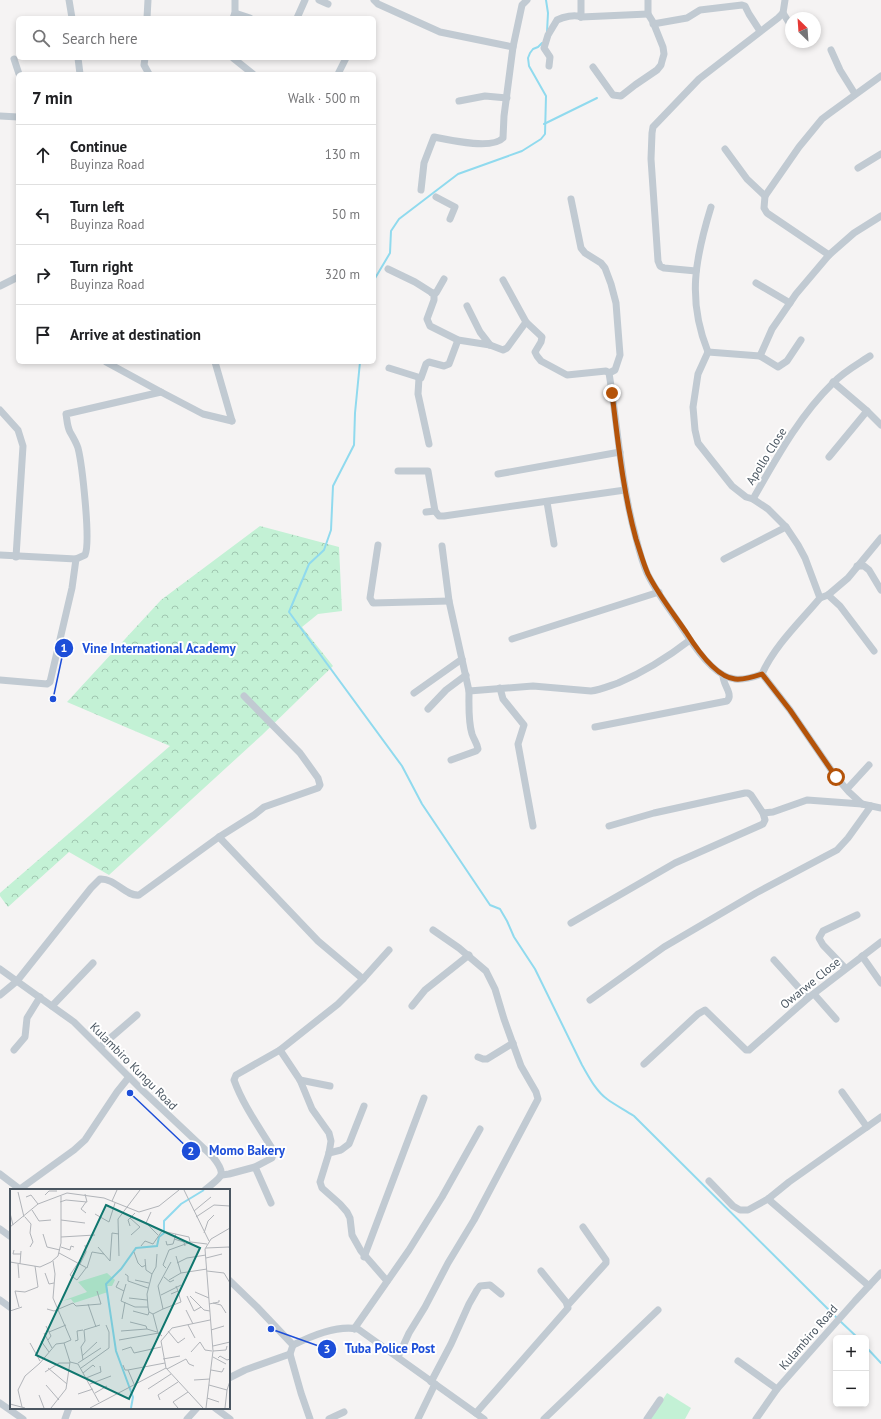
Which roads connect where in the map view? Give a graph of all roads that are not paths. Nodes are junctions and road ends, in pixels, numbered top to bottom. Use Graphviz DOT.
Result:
graph roads {
  1 [pos="69,0"];
  2 [pos="148,0"];
  3 [pos="235,0"];
  4 [pos="305,0"];
  5 [pos="319,0"];
  6 [pos="374,0"];
  7 [pos="527,0"];
  8 [pos="580,0"];
  9 [pos="648,0"];
  10 [pos="785,0"];
  11 [pos="328,4"];
  12 [pos="783,13"];
  13 [pos="648,14"];
  14 [pos="72,16"];
  15 [pos="147,16"];
  16 [pos="234,16"];
  17 [pos="298,16"];
  18 [pos="785,16"];
  19 [pos="581,18"];
  20 [pos="653,24"];
  21 [pos="760,31"];
  22 [pos="513,47"];
  23 [pos="831,50"];
  24 [pos="14,59"];
  25 [pos="78,60"];
  26 [pos="145,60"];
  27 [pos="236,60"];
  28 [pos="345,60"];
  29 [pos="549,66"];
  30 [pos="593,67"];
  31 [pos="18,72"];
  32 [pos="80,72"];
  33 [pos="148,72"];
  34 [pos="250,72"];
  35 [pos="339,72"];
  36 [pos="881,76"];
  37 [pos="855,94"];
  38 [pos="507,98"];
  39 [pos="459,101"];
  40 [pos="0,116"];
  41 [pos="16,117"];
  42 [pos="725,148"];
  43 [pos="881,154"];
  44 [pos="858,168"];
  45 [pos="421,190"];
  46 [pos="765,196"];
  47 [pos="436,197"];
  48 [pos="571,199"];
  49 [pos="711,207"];
  50 [pos="881,216"];
  51 [pos="450,219"];
  52 [pos="829,255"];
  53 [pos="388,269"];
  54 [pos="696,271"];
  55 [pos="16,278"];
  56 [pos="444,279"];
  57 [pos="503,280"];
  58 [pos="756,283"];
  59 [pos="0,286"];
  60 [pos="432,293"];
  61 [pos="790,303"];
  62 [pos="467,306"];
  63 [pos="526,322"];
  64 [pos="458,340"];
  65 [pos="801,340"];
  66 [pos="490,345"];
  67 [pos="708,352"];
  68 [pos="760,356"];
  69 [pos="870,356"];
  70 [pos="110,364"];
  71 [pos="216,364"];
  72 [pos="389,368"];
  73 [pos="609,373"];
  74 [pos="419,378"];
  75 [pos="834,382"];
  76 [pos="161,392"];
  77 [pos="0,410"];
  78 [pos="867,411"];
  79 [pos="0,419"];
  80 [pos="9,421"];
  81 [pos="881,425"];
  82 [pos="429,444"];
  83 [pos="620,452"];
  84 [pos="829,457"];
  85 [pos="398,471"];
  86 [pos="498,474"];
  87 [pos="626,490"];
  88 [pos="753,499"];
  89 [pos="547,502"];
  90 [pos="435,511"];
  91 [pos="426,512"];
  92 [pos="786,527"];
  93 [pos="881,538"];
  94 [pos="554,544"];
  95 [pos="378,545"];
  96 [pos="442,546"];
  97 [pos="0,555"];
  98 [pos="16,557"];
  99 [pos="76,559"];
  100 [pos="724,559"];
  101 [pos="857,566"];
  102 [pos="881,590"];
  103 [pos="659,592"];
  104 [pos="828,595"];
  105 [pos="820,598"];
  106 [pos="449,601"];
  107 [pos="512,639"];
  108 [pos="690,640"];
  109 [pos="874,651"];
  110 [pos="462,659"];
  111 [pos="762,674"];
  112 [pos="466,675"];
  113 [pos="723,675"];
  114 [pos="0,680"];
  115 [pos="457,682"];
  116 [pos="467,683"];
  117 [pos="500,688"];
  118 [pos="469,691"];
  119 [pos="414,693"];
  120 [pos="244,696"];
  121 [pos="428,709"];
  122 [pos="595,727"];
  123 [pos="451,760"];
  124 [pos="869,765"];
  125 [pos="847,789"];
  126 [pos="862,804"];
  127 [pos="871,806"];
  128 [pos="881,808"];
  129 [pos="763,813"];
  130 [pos="533,826"];
  131 [pos="608,826"];
  132 [pos="218,837"];
  133 [pos="857,915"];
  134 [pos="571,923"];
  135 [pos="433,930"];
  136 [pos="881,942"];
  137 [pos="389,950"];
  138 [pos="469,955"];
  139 [pos="862,956"];
  140 [pos="774,960"];
  141 [pos="93,963"];
  142 [pos="845,968"];
  143 [pos="0,969"];
  144 [pos="363,979"];
  145 [pos="17,980"];
  146 [pos="881,983"];
  147 [pos="0,995"];
  148 [pos="811,996"];
  149 [pos="40,997"];
  150 [pos="590,1000"];
  151 [pos="52,1006"];
  152 [pos="412,1006"];
  153 [pos="137,1015"];
  154 [pos="836,1019"];
  155 [pos="513,1043"];
  156 [pos="100,1047"];
  157 [pos="14,1050"];
  158 [pos="280,1050"];
  159 [pos="478,1057"];
  160 [pos="644,1064"];
  161 [pos="129,1078"];
  162 [pos="300,1080"];
  163 [pos="330,1086"];
  164 [pos="842,1092"];
  165 [pos="424,1098"];
  166 [pos="364,1106"];
  167 [pos="881,1117"];
  168 [pos="867,1127"];
  169 [pos="480,1129"];
  170 [pos="329,1153"];
  171 [pos="255,1167"];
  172 [pos="0,1174"];
  173 [pos="222,1175"];
  174 [pos="709,1182"];
  175 [pos="20,1189"];
  176 [pos="22,1189"];
  177 [pos="206,1189"];
  178 [pos="768,1199"];
  179 [pos="270,1203"];
  180 [pos="583,1227"];
  181 [pos="0,1229"];
  182 [pos="10,1236"];
  183 [pos="364,1257"];
  184 [pos="541,1271"];
  185 [pos="881,1273"];
  186 [pos="230,1281"];
  187 [pos="387,1281"];
  188 [pos="869,1286"];
  189 [pos="501,1294"];
  190 [pos="0,1300"];
  191 [pos="568,1305"];
  192 [pos="10,1307"];
  193 [pos="658,1310"];
  194 [pos="354,1329"];
  195 [pos="293,1345"];
  196 [pos="290,1354"];
  197 [pos="398,1357"];
  198 [pos="738,1361"];
  199 [pos="230,1378"];
  200 [pos="433,1383"];
  201 [pos="777,1389"];
  202 [pos="660,1400"];
  203 [pos="0,1403"];
  204 [pos="69,1409"];
  205 [pos="196,1409"];
  206 [pos="216,1409"];
  207 [pos="344,1412"];
  208 [pos="476,1413"];
  209 [pos="23,1419"];
  210 [pos="65,1419"];
  211 [pos="187,1419"];
  212 [pos="230,1419"];
  213 [pos="310,1419"];
  214 [pos="329,1419"];
  215 [pos="418,1419"];
  216 [pos="484,1419"];
  217 [pos="544,1419"];
  218 [pos="647,1419"];
  219 [pos="756,1419"];
  1 -- 14 [label="street"];
  2 -- 15 [label="street"];
  3 -- 16 [label="street"];
  4 -- 17 [label="street"];
  5 -- 11 [label="street"];
  6 -- 22 [label="street"];
  7 -- 22 [label="street"];
  8 -- 19 [label="street"];
  9 -- 13 [label="street"];
  10 -- 12 [label="street"];
  12 -- 18 [label="street"];
  12 -- 21 [label="street"];
  13 -- 19 [label="street"];
  13 -- 20 [label="street"];
  19 -- 29 [label="street"];
  20 -- 21 [label="street"];
  20 -- 30 [label="street"];
  21 -- 54 [label="street"];
  22 -- 38 [label="street"];
  23 -- 37 [label="street"];
  24 -- 31 [label="street"];
  25 -- 32 [label="street"];
  26 -- 33 [label="street"];
  27 -- 34 [label="street"];
  28 -- 35 [label="street"];
  36 -- 37 [label="street"];
  37 -- 46 [label="street"];
  38 -- 39 [label="street"];
  38 -- 45 [label="street"];
  40 -- 41 [label="street"];
  42 -- 46 [label="street"];
  43 -- 44 [label="street"];
  46 -- 52 [label="street"];
  47 -- 51 [label="street"];
  48 -- 73 [label="street"];
  49 -- 54 [label="street"];
  50 -- 52 [label="street"];
  52 -- 61 [label="street"];
  53 -- 60 [label="street"];
  54 -- 67 [label="street"];
  55 -- 59 [label="street"];
  56 -- 60 [label="street"];
  57 -- 63 [label="street"];
  58 -- 61 [label="street"];
  60 -- 64 [label="street"];
  61 -- 68 [label="street"];
  62 -- 66 [label="street"];
  63 -- 66 [label="street"];
  63 -- 73 [label="street"];
  64 -- 66 [label="street"];
  64 -- 74 [label="street"];
  65 -- 68 [label="street"];
  67 -- 68 [label="street"];
  67 -- 88 [label="street"];
  69 -- 75 [label="street, Apollo Close"];
  70 -- 76 [label="street"];
  71 -- 76 [label="street"];
  72 -- 74 [label="street"];
  73 -- 83 [label="street"];
  74 -- 82 [label="street"];
  75 -- 78 [label="street"];
  75 -- 88 [label="street, Apollo Close"];
  76 -- 99 [label="street"];
  77 -- 80 [label="street"];
  78 -- 81 [label="street"];
  78 -- 84 [label="street"];
  79 -- 80 [label="street"];
  80 -- 98 [label="street"];
  83 -- 86 [label="street"];
  83 -- 87 [label="street"];
  85 -- 90 [label="street"];
  87 -- 89 [label="street"];
  87 -- 103 [label="street"];
  88 -- 92 [label="street, Apollo Close"];
  89 -- 90 [label="street"];
  89 -- 94 [label="street"];
  90 -- 91 [label="street"];
  92 -- 100 [label="street"];
  92 -- 105 [label="street, Apollo Close"];
  93 -- 101 [label="street"];
  95 -- 106 [label="street"];
  96 -- 106 [label="street"];
  97 -- 98 [label="street"];
  98 -- 99 [label="street"];
  99 -- 114 [label="street"];
  101 -- 102 [label="street"];
  101 -- 104 [label="street"];
  103 -- 107 [label="street"];
  103 -- 108 [label="street"];
  104 -- 105 [label="street"];
  104 -- 109 [label="street"];
  105 -- 111 [label="street"];
  106 -- 110 [label="street"];
  108 -- 113 [label="street"];
  108 -- 117 [label="street"];
  110 -- 112 [label="street"];
  110 -- 119 [label="street"];
  111 -- 113 [label="street"];
  111 -- 125 [label="street"];
  112 -- 115 [label="street"];
  112 -- 116 [label="street"];
  113 -- 122 [label="street"];
  115 -- 116 [label="street"];
  115 -- 121 [label="street"];
  116 -- 118 [label="street"];
  117 -- 118 [label="street"];
  117 -- 130 [label="street"];
  118 -- 123 [label="street"];
  120 -- 132 [label="street"];
  124 -- 125 [label="street"];
  125 -- 126 [label="street"];
  126 -- 127 [label="street"];
  126 -- 129 [label="street"];
  127 -- 128 [label="street"];
  127 -- 150 [label="street"];
  129 -- 131 [label="street"];
  129 -- 134 [label="street"];
  132 -- 144 [label="street"];
  132 -- 145 [label="street"];
  133 -- 142 [label="street"];
  135 -- 138 [label="street"];
  136 -- 139 [label="street, Owarwe Close"];
  137 -- 144 [label="street"];
  138 -- 152 [label="street"];
  138 -- 155 [label="street"];
  139 -- 142 [label="street, Owarwe Close"];
  139 -- 146 [label="street"];
  140 -- 148 [label="street"];
  141 -- 151 [label="street"];
  142 -- 148 [label="street, Owarwe Close"];
  143 -- 145 [label="street, Kulambiro Kungu Road"];
  144 -- 158 [label="street"];
  145 -- 147 [label="street"];
  145 -- 149 [label="street, Kulambiro Kungu Road"];
  148 -- 154 [label="street"];
  148 -- 160 [label="street, Owarwe Close"];
  149 -- 151 [label="street, Kulambiro Kungu Road"];
  149 -- 157 [label="street"];
  151 -- 156 [label="street, Kulambiro Kungu Road"];
  153 -- 156 [label="street"];
  155 -- 159 [label="street"];
  155 -- 197 [label="street"];
  156 -- 161 [label="street, Kulambiro Kungu Road"];
  158 -- 162 [label="street"];
  158 -- 171 [label="street"];
  161 -- 173 [label="street, Kulambiro Kungu Road"];
  161 -- 176 [label="street"];
  162 -- 163 [label="street"];
  162 -- 170 [label="street"];
  164 -- 168 [label="street"];
  165 -- 183 [label="street"];
  166 -- 170 [label="street"];
  167 -- 168 [label="street"];
  168 -- 178 [label="street"];
  169 -- 187 [label="street"];
  170 -- 183 [label="street"];
  171 -- 173 [label="street"];
  171 -- 179 [label="street"];
  172 -- 175 [label="street"];
  173 -- 177 [label="street"];
  174 -- 178 [label="street"];
  178 -- 188 [label="street"];
  180 -- 191 [label="street"];
  181 -- 182 [label="street"];
  183 -- 187 [label="street"];
  184 -- 191 [label="street"];
  185 -- 188 [label="street, Kulambiro Road"];
  186 -- 195 [label="street"];
  187 -- 194 [label="street"];
  188 -- 201 [label="street, Kulambiro Road"];
  189 -- 200 [label="street"];
  190 -- 192 [label="street"];
  191 -- 208 [label="street"];
  193 -- 217 [label="street"];
  194 -- 195 [label="street"];
  194 -- 197 [label="street"];
  195 -- 196 [label="street"];
  196 -- 199 [label="street"];
  196 -- 213 [label="street"];
  197 -- 200 [label="street"];
  198 -- 201 [label="street"];
  200 -- 208 [label="street"];
  200 -- 215 [label="street"];
  201 -- 219 [label="street, Kulambiro Road"];
  202 -- 218 [label="street"];
  203 -- 209 [label="street"];
  204 -- 210 [label="street"];
  205 -- 211 [label="street"];
  206 -- 212 [label="street"];
  207 -- 214 [label="street"];
  208 -- 216 [label="street"];
}
